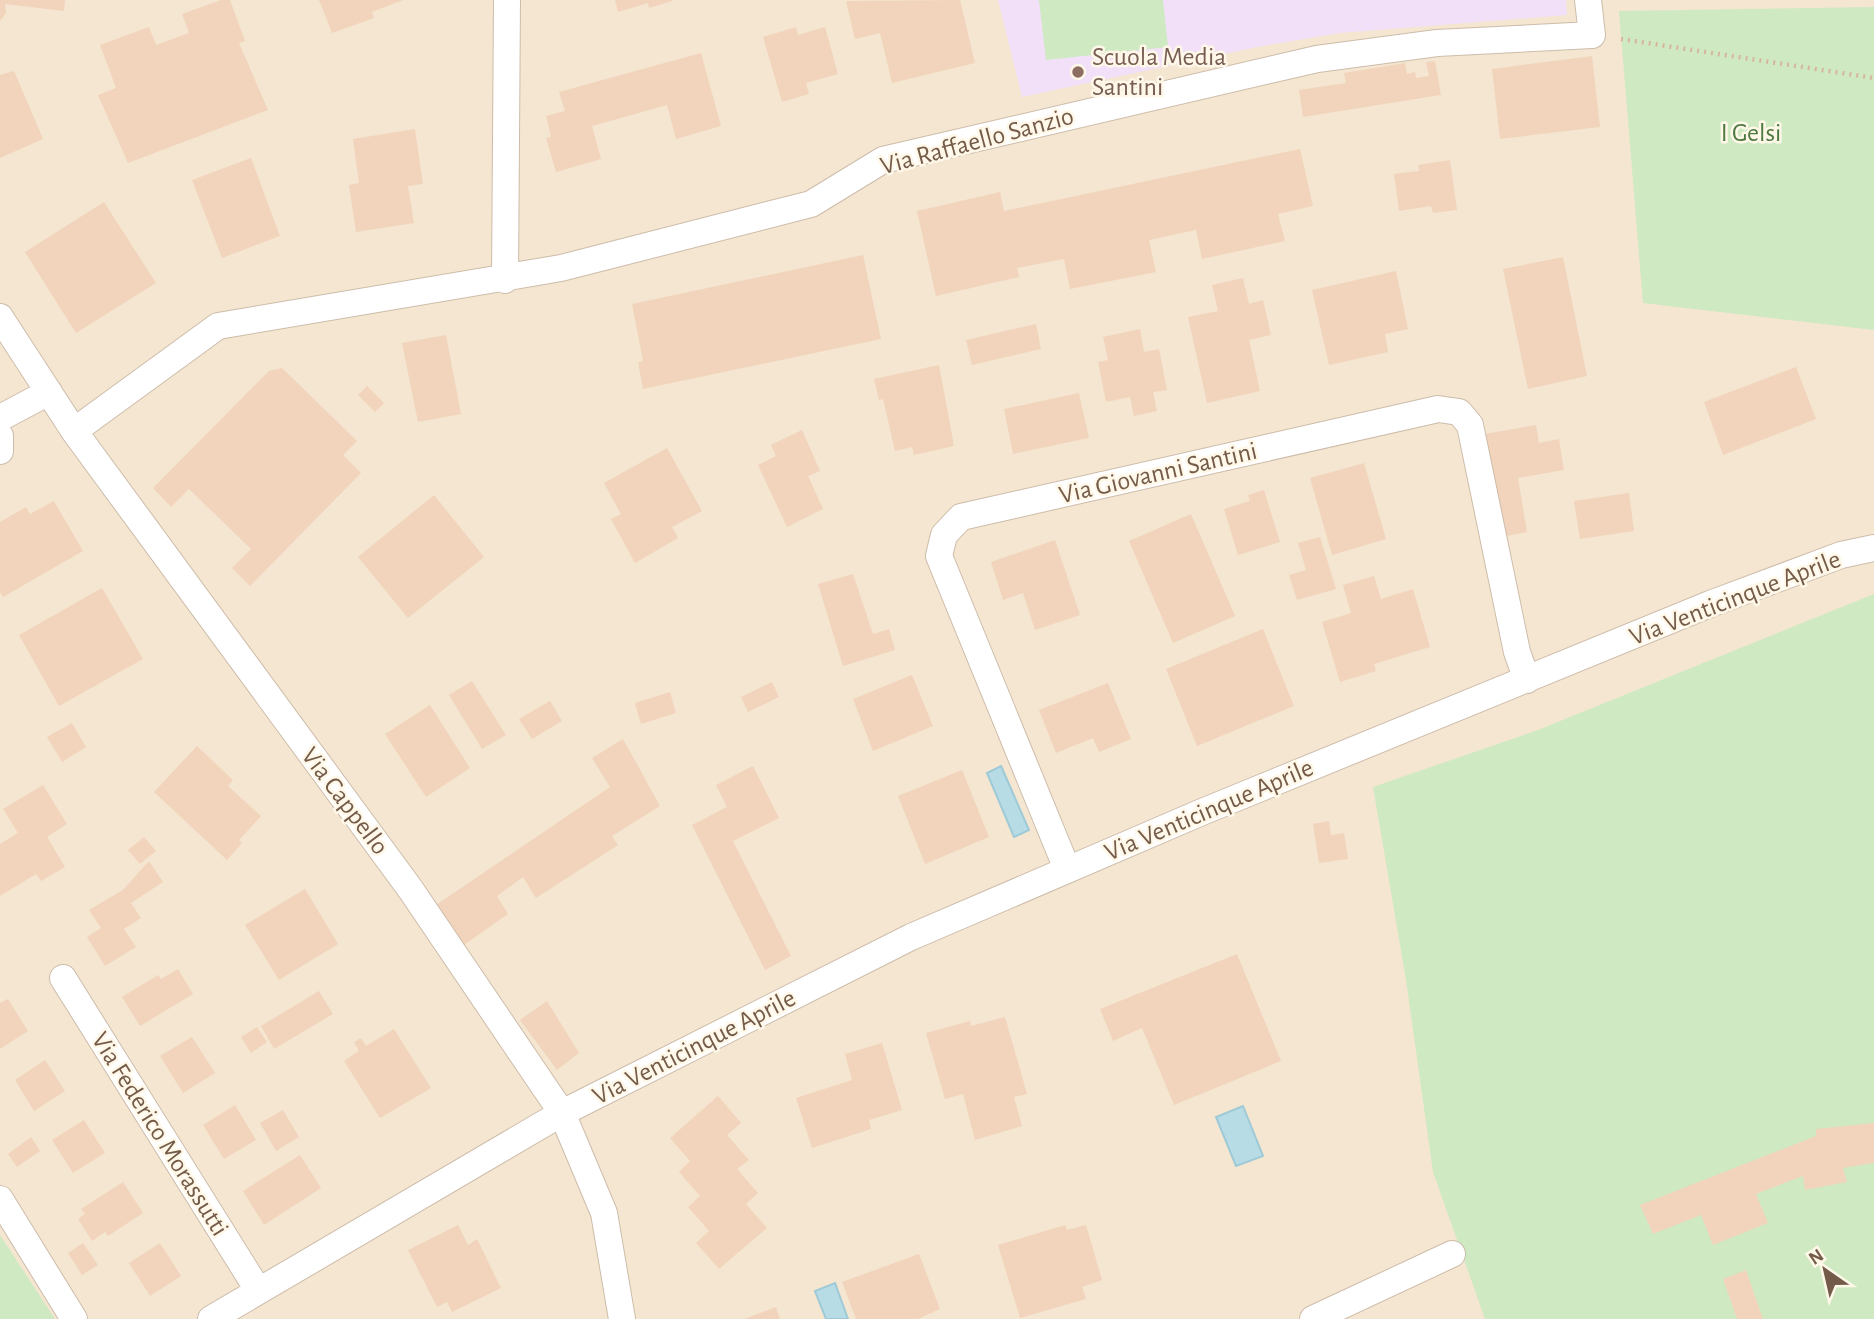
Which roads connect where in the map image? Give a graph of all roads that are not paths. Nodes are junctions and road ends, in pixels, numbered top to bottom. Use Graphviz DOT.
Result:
graph roads {
  1 [pos="507,0"];
  2 [pos="1588,0"];
  3 [pos="505,280"];
  4 [pos="0,317"];
  5 [pos="49,392"];
  6 [pos="0,418"];
  7 [pos="74,431"];
  8 [pos="0,436"];
  9 [pos="0,451"];
  10 [pos="1874,548"];
  11 [pos="1527,680"];
  12 [pos="1068,869"];
  13 [pos="63,978"];
  14 [pos="562,1113"];
  15 [pos="0,1199"];
  16 [pos="1452,1254"];
  17 [pos="258,1290"];
  18 [pos="74,1319"];
  19 [pos="211,1319"];
  20 [pos="622,1319"];
  21 [pos="1313,1319"];
  1 -- 3 [label="street"];
  2 -- 3 [label="street, Via Raffaello Sanzio"];
  3 -- 7 [label="street, Via Raffaello Sanzio"];
  4 -- 5 [label="street, Via Cappello"];
  5 -- 6 [label="street"];
  5 -- 7 [label="street, Via Cappello"];
  7 -- 14 [label="street, Via Cappello"];
  8 -- 9 [label="street"];
  10 -- 11 [label="street, Via Venticinque Aprile"];
  11 -- 12 [label="street, Via Venticinque Aprile"];
  11 -- 12 [label="street, Via Giovanni Santini"];
  12 -- 14 [label="street, Via Venticinque Aprile"];
  13 -- 17 [label="street, Via Federico Morassutti"];
  14 -- 17 [label="street"];
  14 -- 20 [label="street, Via Cappello"];
  15 -- 18 [label="street"];
  16 -- 21 [label="street"];
  17 -- 19 [label="street"];
}
